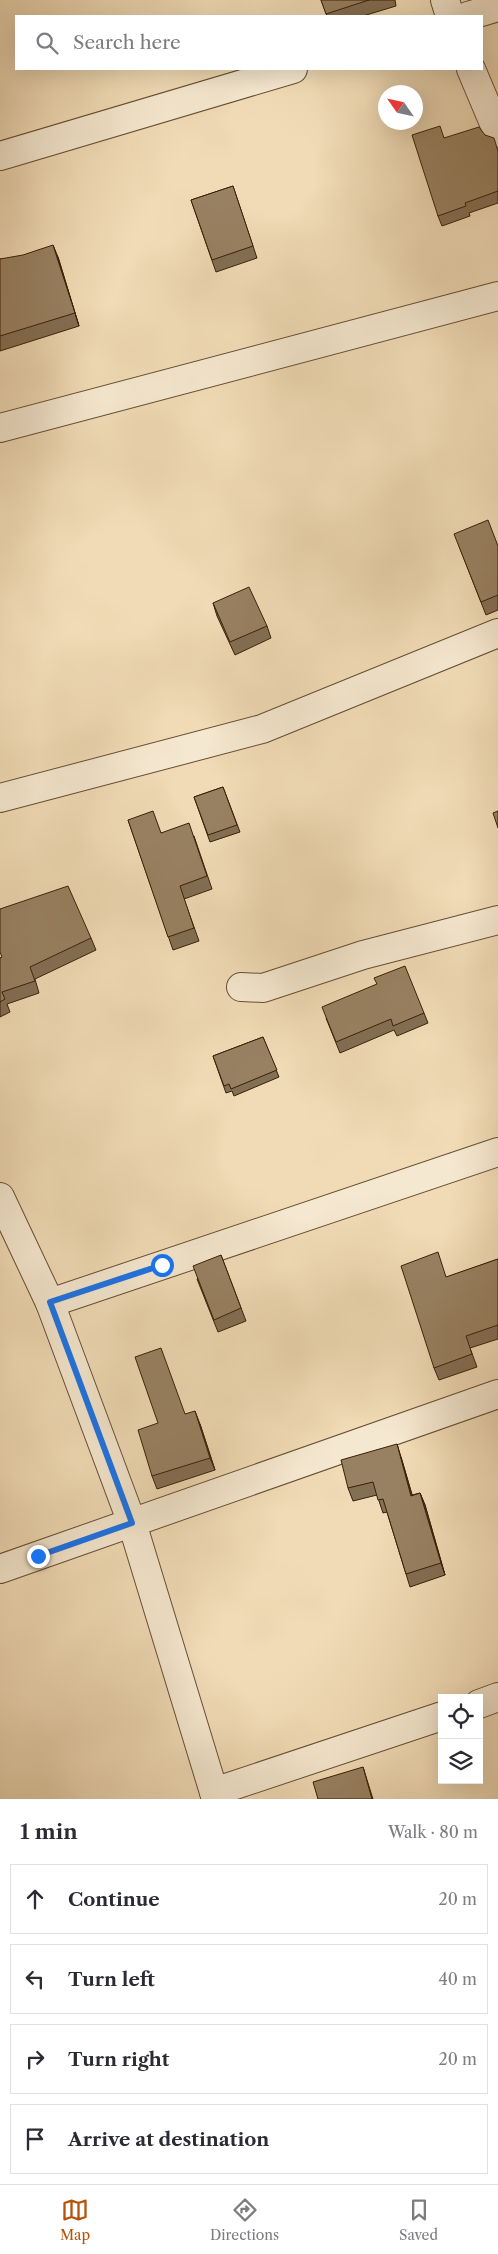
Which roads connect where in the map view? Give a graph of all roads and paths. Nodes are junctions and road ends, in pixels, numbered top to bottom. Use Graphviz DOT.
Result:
graph roads {
  1 [pos="445,0"];
  2 [pos="498,7"];
  3 [pos="450,15"];
  4 [pos="471,15"];
  5 [pos="290,70"];
  6 [pos="471,70"];
  7 [pos="498,133"];
  8 [pos="0,156"];
  9 [pos="498,296"];
  10 [pos="0,428"];
  11 [pos="498,633"];
  12 [pos="0,798"];
  13 [pos="498,920"];
  14 [pos="241,987"];
  15 [pos="498,1152"];
  16 [pos="0,1197"];
  17 [pos="50,1302"];
  18 [pos="498,1394"];
  19 [pos="132,1523"];
  20 [pos="0,1569"];
  21 [pos="498,1697"];
  22 [pos="483,1703"];
  23 [pos="438,1717"];
  24 [pos="215,1796"];
  1 -- 3 [label="street"];
  2 -- 4 [label="street"];
  5 -- 8 [label="street"];
  6 -- 7 [label="street"];
  9 -- 10 [label="street"];
  11 -- 12 [label="street"];
  13 -- 14 [label="street"];
  15 -- 17 [label="street"];
  16 -- 17 [label="street"];
  17 -- 19 [label="street"];
  18 -- 19 [label="street"];
  19 -- 20 [label="street"];
  19 -- 24 [label="street"];
  21 -- 22 [label="street"];
  23 -- 24 [label="street"];
}
